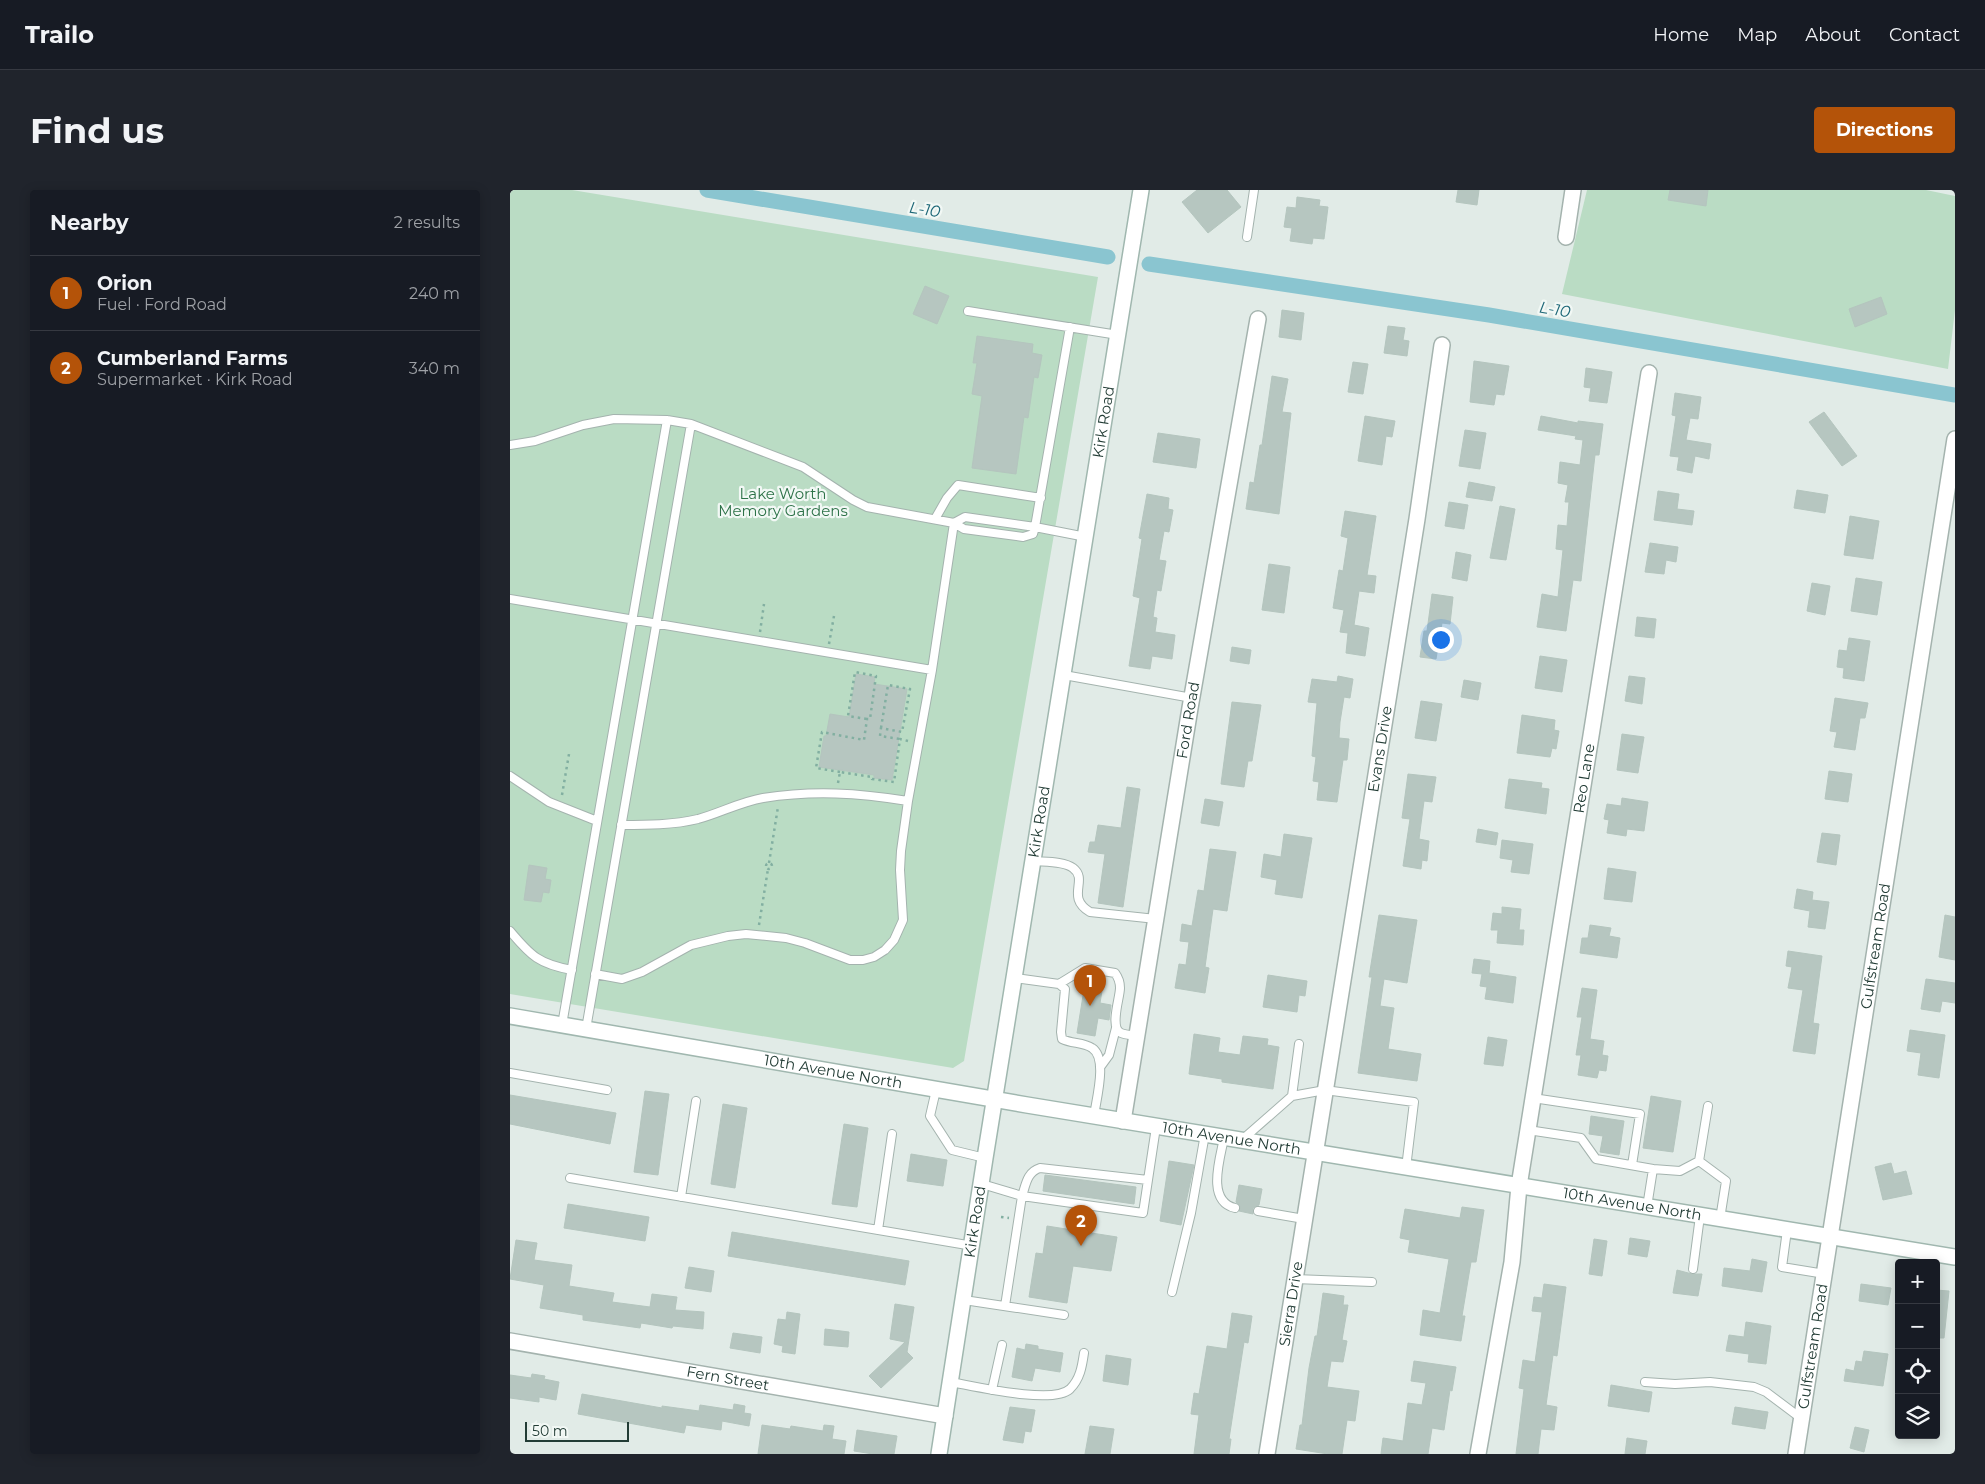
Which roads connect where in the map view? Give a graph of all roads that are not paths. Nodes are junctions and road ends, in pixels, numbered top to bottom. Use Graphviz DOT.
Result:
graph roads {
  1 [pos="1141,190"];
  2 [pos="1254,190"];
  3 [pos="1573,190"];
  4 [pos="1566,237"];
  5 [pos="1247,238"];
  6 [pos="968,311"];
  7 [pos="1258,320"];
  8 [pos="1070,327"];
  9 [pos="1118,335"];
  10 [pos="1442,345"];
  11 [pos="1649,373"];
  12 [pos="667,420"];
  13 [pos="691,424"];
  14 [pos="1955,439"];
  15 [pos="510,445"];
  16 [pos="1041,498"];
  17 [pos="935,519"];
  18 [pos="954,523"];
  19 [pos="1035,527"];
  20 [pos="1086,536"];
  21 [pos="510,599"];
  22 [pos="633,619"];
  23 [pos="656,623"];
  24 [pos="932,670"];
  25 [pos="1064,675"];
  26 [pos="1192,698"];
  27 [pos="510,776"];
  28 [pos="908,801"];
  29 [pos="597,821"];
  30 [pos="621,825"];
  31 [pos="1034,861"];
  32 [pos="1156,919"];
  33 [pos="510,931"];
  34 [pos="572,970"];
  35 [pos="595,974"];
  36 [pos="1015,978"];
  37 [pos="1059,984"];
  38 [pos="510,1016"];
  39 [pos="562,1025"];
  40 [pos="1116,1028"];
  41 [pos="586,1029"];
  42 [pos="1137,1036"];
  43 [pos="1299,1044"];
  44 [pos="1101,1066"];
  45 [pos="510,1073"];
  46 [pos="607,1090"];
  47 [pos="936,1090"];
  48 [pos="1325,1090"];
  49 [pos="1292,1096"];
  50 [pos="1533,1098"];
  51 [pos="996,1100"];
  52 [pos="696,1101"];
  53 [pos="1708,1106"];
  54 [pos="1094,1116"];
  55 [pos="1124,1121"];
  56 [pos="1156,1127"];
  57 [pos="1528,1130"];
  58 [pos="892,1134"];
  59 [pos="1205,1134"];
  60 [pos="1224,1138"];
  61 [pos="1242,1141"];
  62 [pos="1315,1153"];
  63 [pos="985,1158"];
  64 [pos="1699,1161"];
  65 [pos="1632,1165"];
  66 [pos="1406,1168"];
  67 [pos="1653,1169"];
  68 [pos="570,1178"];
  69 [pos="1148,1180"];
  70 [pos="982,1184"];
  71 [pos="1519,1186"];
  72 [pos="1022,1196"];
  73 [pos="681,1197"];
  74 [pos="1647,1207"];
  75 [pos="1235,1208"];
  76 [pos="1258,1211"];
  77 [pos="1700,1216"];
  78 [pos="1304,1219"];
  79 [pos="1720,1219"];
  80 [pos="878,1230"];
  81 [pos="1787,1230"];
  82 [pos="1831,1237"];
  83 [pos="973,1246"];
  84 [pos="1955,1257"];
  85 [pos="1693,1268"];
  86 [pos="1825,1274"];
  87 [pos="1295,1279"];
  88 [pos="1372,1282"];
  89 [pos="1172,1292"];
  90 [pos="964,1300"];
  91 [pos="1005,1306"];
  92 [pos="1064,1315"];
  93 [pos="510,1341"];
  94 [pos="1002,1345"];
  95 [pos="1084,1354"];
  96 [pos="951,1382"];
  97 [pos="1645,1382"];
  98 [pos="992,1390"];
  99 [pos="946,1416"];
  100 [pos="1802,1420"];
  101 [pos="939,1454"];
  102 [pos="1267,1454"];
  103 [pos="1478,1454"];
  104 [pos="1796,1454"];
  1 -- 9 [label="street, Kirk Road"];
  2 -- 5 [label="lane"];
  3 -- 4 [label="street"];
  6 -- 8 [label="lane"];
  7 -- 26 [label="street, Ford Road"];
  8 -- 9 [label="lane"];
  8 -- 16 [label="lane"];
  9 -- 20 [label="street, Kirk Road"];
  10 -- 48 [label="street, Evans Drive"];
  11 -- 50 [label="street, Reo Lane"];
  12 -- 13 [label="lane"];
  12 -- 15 [label="lane"];
  12 -- 22 [label="lane"];
  13 -- 17 [label="lane"];
  13 -- 23 [label="lane"];
  14 -- 82 [label="street, Gulfstream Road"];
  16 -- 17 [label="lane"];
  16 -- 19 [label="lane"];
  17 -- 18 [label="lane"];
  18 -- 19 [label="lane"];
  18 -- 19 [label="lane"];
  18 -- 24 [label="lane"];
  19 -- 20 [label="lane"];
  20 -- 25 [label="street, Kirk Road"];
  21 -- 22 [label="lane"];
  22 -- 23 [label="lane"];
  22 -- 29 [label="lane"];
  23 -- 24 [label="lane"];
  23 -- 30 [label="lane"];
  24 -- 28 [label="lane"];
  25 -- 26 [label="lane"];
  25 -- 31 [label="street, Kirk Road"];
  26 -- 32 [label="street, Ford Road"];
  27 -- 29 [label="lane"];
  28 -- 30 [label="lane"];
  28 -- 35 [label="lane"];
  29 -- 34 [label="lane"];
  30 -- 35 [label="lane"];
  31 -- 32 [label="lane"];
  31 -- 36 [label="street, Kirk Road"];
  32 -- 42 [label="street, Ford Road"];
  33 -- 34 [label="lane"];
  34 -- 39 [label="lane"];
  35 -- 41 [label="lane"];
  36 -- 37 [label="lane"];
  36 -- 51 [label="street, Kirk Road"];
  37 -- 40 [label="lane"];
  37 -- 44 [label="lane"];
  38 -- 39 [label="street, 10th Avenue North"];
  39 -- 41 [label="street, 10th Avenue North"];
  40 -- 42 [label="lane"];
  40 -- 44 [label="lane"];
  41 -- 47 [label="street, 10th Avenue North"];
  42 -- 55 [label="street, Ford Road"];
  43 -- 49 [label="lane"];
  44 -- 54 [label="lane"];
  45 -- 46 [label="lane"];
  47 -- 51 [label="street, 10th Avenue North"];
  47 -- 63 [label="lane"];
  48 -- 49 [label="lane"];
  48 -- 62 [label="street, Evans Drive"];
  48 -- 66 [label="lane"];
  49 -- 61 [label="lane"];
  50 -- 57 [label="street, Reo Lane"];
  50 -- 65 [label="lane"];
  51 -- 54 [label="street, 10th Avenue North"];
  51 -- 63 [label="street, Kirk Road"];
  52 -- 73 [label="lane"];
  53 -- 64 [label="lane"];
  54 -- 55 [label="street, 10th Avenue North"];
  55 -- 56 [label="street, 10th Avenue North"];
  56 -- 59 [label="street, 10th Avenue North"];
  56 -- 69 [label="lane"];
  57 -- 65 [label="lane"];
  57 -- 71 [label="street, Reo Lane"];
  58 -- 80 [label="lane"];
  59 -- 60 [label="street, 10th Avenue North"];
  59 -- 89 [label="lane"];
  60 -- 61 [label="street, 10th Avenue North"];
  60 -- 75 [label="lane"];
  61 -- 62 [label="street, 10th Avenue North"];
  62 -- 66 [label="street, 10th Avenue North"];
  62 -- 78 [label="street, Sierra Drive"];
  63 -- 70 [label="street, Kirk Road"];
  64 -- 67 [label="lane"];
  64 -- 79 [label="lane"];
  65 -- 67 [label="lane"];
  66 -- 71 [label="street, 10th Avenue North"];
  67 -- 74 [label="lane"];
  68 -- 73 [label="lane"];
  69 -- 72 [label="lane"];
  69 -- 72 [label="lane"];
  70 -- 72 [label="lane"];
  70 -- 83 [label="street, Kirk Road"];
  71 -- 74 [label="street, 10th Avenue North"];
  71 -- 103 [label="street"];
  72 -- 91 [label="lane"];
  73 -- 80 [label="lane"];
  74 -- 77 [label="street, 10th Avenue North"];
  76 -- 78 [label="lane"];
  77 -- 79 [label="street, 10th Avenue North"];
  77 -- 85 [label="lane"];
  78 -- 87 [label="street, Sierra Drive"];
  79 -- 81 [label="street, 10th Avenue North"];
  80 -- 83 [label="lane"];
  81 -- 82 [label="street, 10th Avenue North"];
  81 -- 86 [label="lane"];
  82 -- 84 [label="street, 10th Avenue North"];
  82 -- 86 [label="street, Gulfstream Road"];
  83 -- 90 [label="street, Kirk Road"];
  86 -- 100 [label="street, Gulfstream Road"];
  87 -- 88 [label="lane"];
  87 -- 102 [label="street, Sierra Drive"];
  90 -- 91 [label="lane"];
  90 -- 96 [label="street, Kirk Road"];
  91 -- 92 [label="lane"];
  93 -- 99 [label="street, Fern Street"];
  94 -- 98 [label="lane"];
  95 -- 98 [label="lane"];
  96 -- 98 [label="lane"];
  96 -- 99 [label="street, Kirk Road"];
  97 -- 100 [label="lane"];
  99 -- 101 [label="street, Kirk Road"];
  100 -- 104 [label="street, Gulfstream Road"];
}
